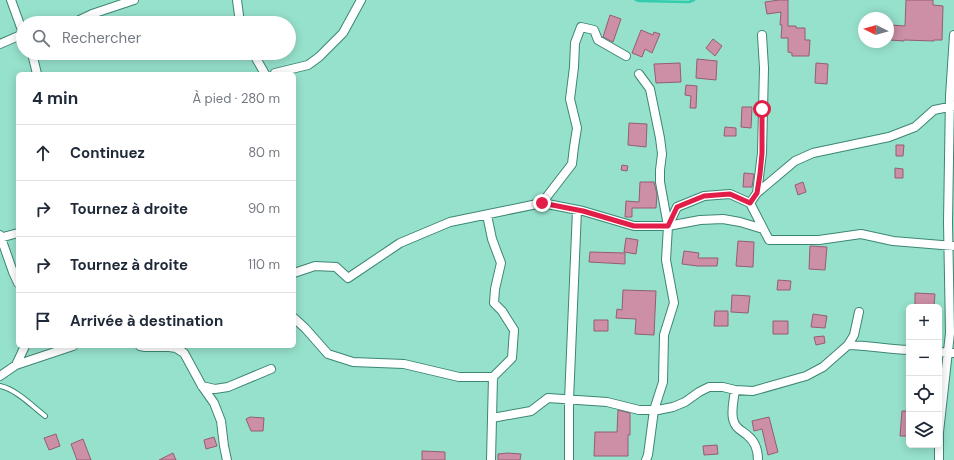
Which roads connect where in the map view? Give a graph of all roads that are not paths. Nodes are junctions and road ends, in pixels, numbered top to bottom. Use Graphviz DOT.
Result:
graph roads {
  1 [pos="10,0"];
  2 [pos="134,0"];
  3 [pos="237,0"];
  4 [pos="361,0"];
  5 [pos="16,16"];
  6 [pos="88,16"];
  7 [pos="239,16"];
  8 [pos="762,35"];
  9 [pos="954,35"];
  10 [pos="16,36"];
  11 [pos="0,44"];
  12 [pos="626,56"];
  13 [pos="34,60"];
  14 [pos="257,60"];
  15 [pos="37,72"];
  16 [pos="264,72"];
  17 [pos="279,72"];
  18 [pos="639,74"];
  19 [pos="952,107"];
  20 [pos="757,193"];
  21 [pos="542,203"];
  22 [pos="750,203"];
  23 [pos="577,210"];
  24 [pos="487,215"];
  25 [pos="668,226"];
  26 [pos="763,229"];
  27 [pos="16,233"];
  28 [pos="0,237"];
  29 [pos="951,246"];
  30 [pos="296,272"];
  31 [pos="16,279"];
  32 [pos="859,312"];
  33 [pos="296,320"];
  34 [pos="848,345"];
  35 [pos="24,348"];
  36 [pos="67,348"];
  37 [pos="176,348"];
  38 [pos="906,350"];
  39 [pos="951,352"];
  40 [pos="16,365"];
  41 [pos="271,369"];
  42 [pos="0,376"];
  43 [pos="493,377"];
  44 [pos="0,386"];
  45 [pos="202,386"];
  46 [pos="735,390"];
  47 [pos="570,400"];
  48 [pos="654,410"];
  49 [pos="44,416"];
  50 [pos="492,418"];
  51 [pos="227,460"];
  52 [pos="491,460"];
  53 [pos="569,460"];
  54 [pos="646,460"];
  55 [pos="758,460"];
  56 [pos="939,460"];
  1 -- 5 [label="street"];
  2 -- 6 [label="street"];
  3 -- 7 [label="street"];
  4 -- 17 [label="street"];
  8 -- 20 [label="street"];
  9 -- 19 [label="street"];
  10 -- 11 [label="street"];
  12 -- 21 [label="street"];
  13 -- 15 [label="street"];
  14 -- 16 [label="street"];
  18 -- 25 [label="street"];
  19 -- 20 [label="street"];
  19 -- 29 [label="street"];
  20 -- 22 [label="street"];
  21 -- 23 [label="street"];
  21 -- 24 [label="street"];
  22 -- 25 [label="street"];
  22 -- 26 [label="street"];
  23 -- 25 [label="street"];
  23 -- 47 [label="street"];
  24 -- 30 [label="street"];
  24 -- 43 [label="street"];
  25 -- 26 [label="street"];
  25 -- 48 [label="street"];
  26 -- 29 [label="street"];
  27 -- 28 [label="street"];
  28 -- 31 [label="street"];
  29 -- 39 [label="street"];
  32 -- 34 [label="street"];
  33 -- 43 [label="street"];
  34 -- 38 [label="street"];
  34 -- 46 [label="street"];
  35 -- 40 [label="street"];
  36 -- 40 [label="street"];
  37 -- 45 [label="street"];
  39 -- 56 [label="street"];
  40 -- 42 [label="street"];
  41 -- 45 [label="street"];
  43 -- 50 [label="street"];
  44 -- 49 [label="lane"];
  45 -- 51 [label="street"];
  46 -- 48 [label="street"];
  46 -- 55 [label="street"];
  47 -- 48 [label="street"];
  47 -- 50 [label="street"];
  47 -- 53 [label="street"];
  48 -- 54 [label="street"];
  50 -- 52 [label="street"];
}
